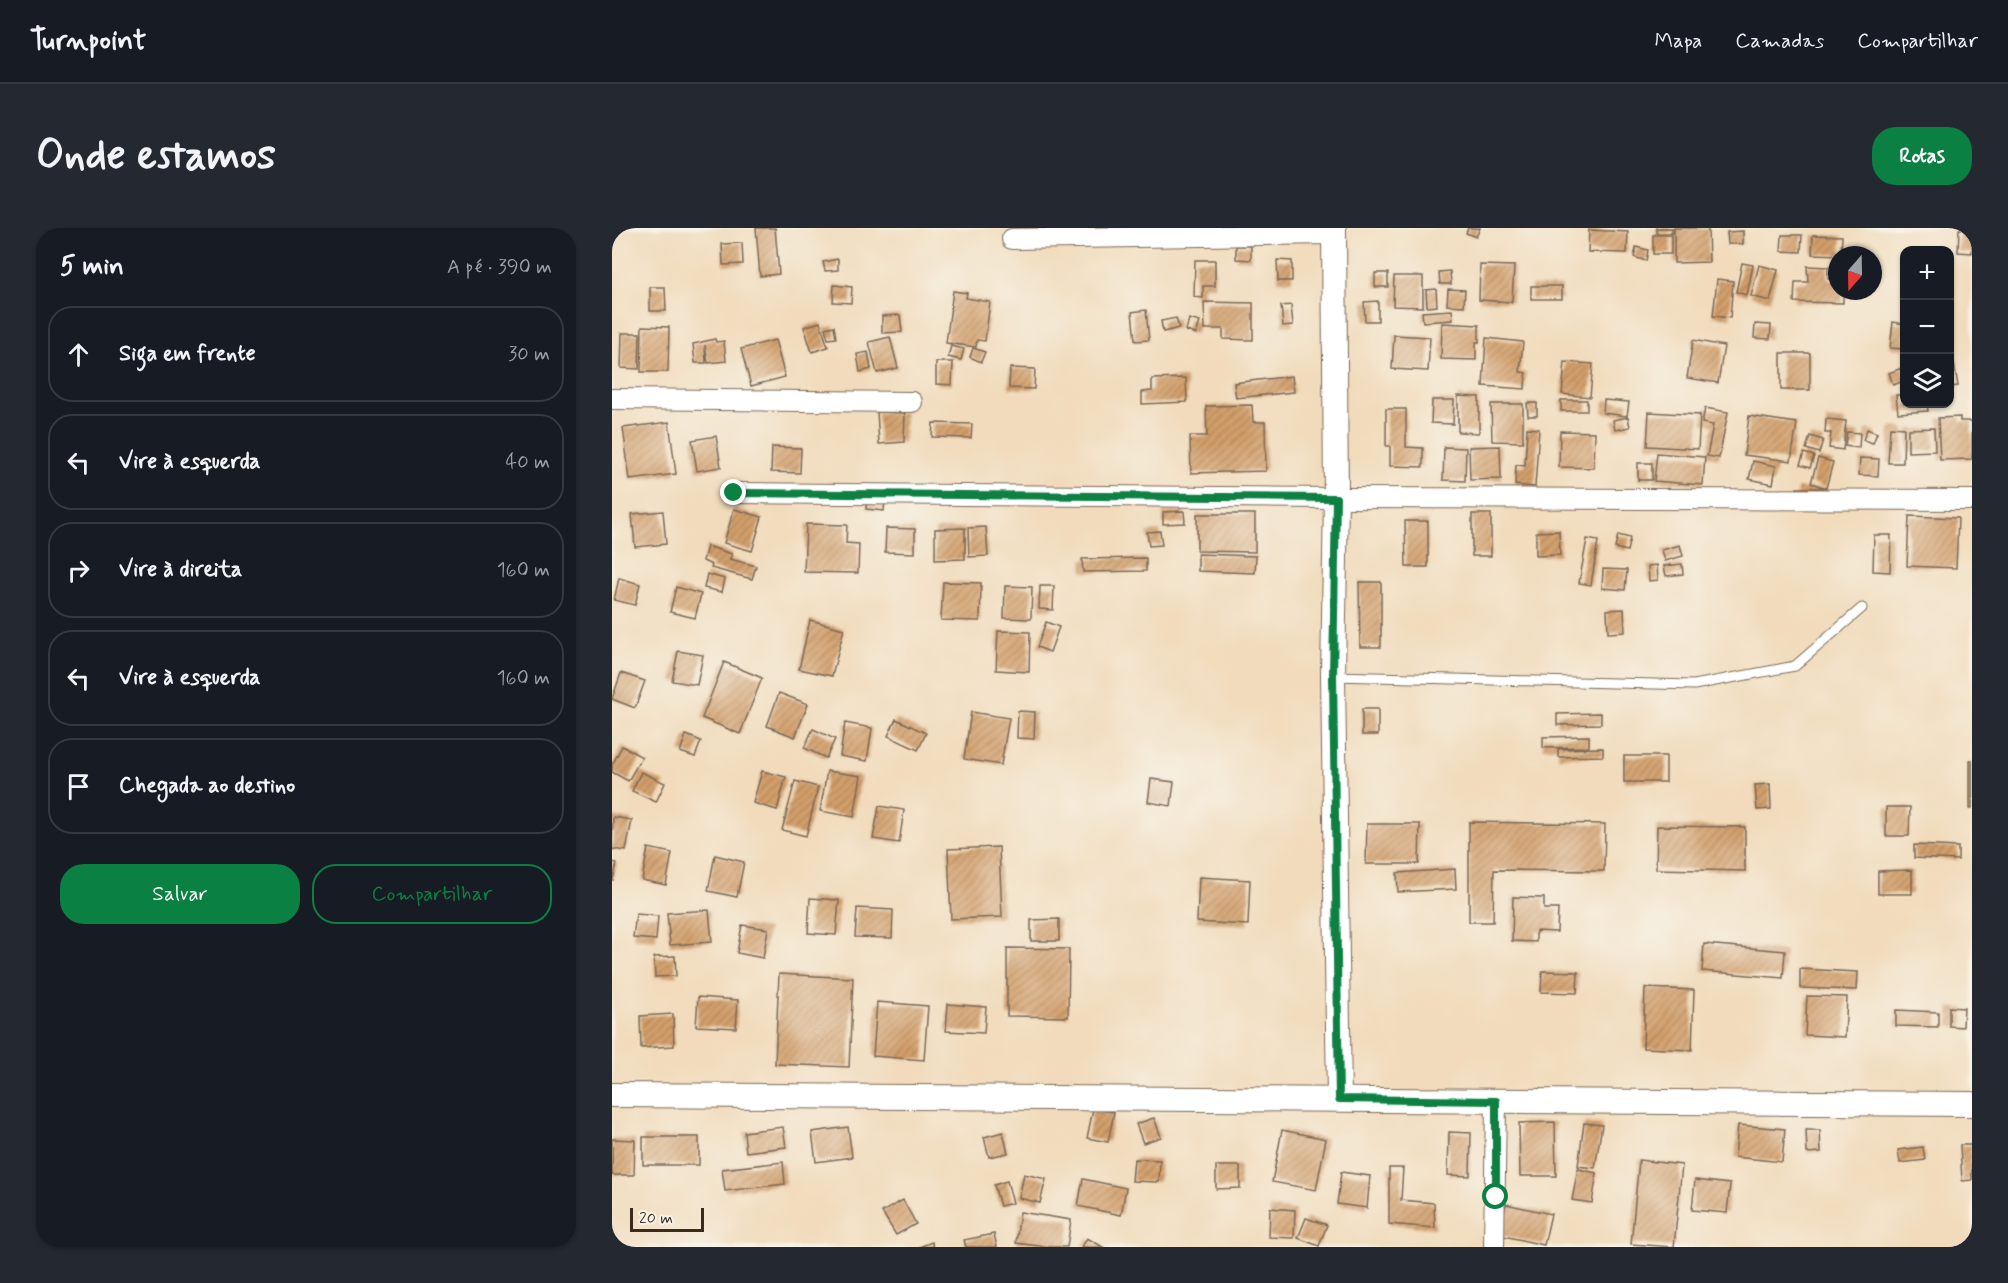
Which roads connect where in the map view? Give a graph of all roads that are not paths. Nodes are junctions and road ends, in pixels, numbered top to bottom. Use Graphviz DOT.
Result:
graph roads {
  1 [pos="1334,231"];
  2 [pos="1012,239"];
  3 [pos="612,399"];
  4 [pos="912,402"];
  5 [pos="734,493"];
  6 [pos="1336,498"];
  7 [pos="1972,500"];
  8 [pos="1862,608"];
  9 [pos="1333,676"];
  10 [pos="612,1095"];
  11 [pos="1339,1099"];
  12 [pos="1496,1101"];
  13 [pos="1972,1104"];
  14 [pos="1494,1247"];
  1 -- 2 [label="street"];
  1 -- 6 [label="street"];
  3 -- 4 [label="street"];
  5 -- 6 [label="street"];
  6 -- 7 [label="street"];
  6 -- 9 [label="street"];
  8 -- 9 [label="lane"];
  9 -- 11 [label="street"];
  10 -- 11 [label="street"];
  11 -- 12 [label="street"];
  12 -- 13 [label="street"];
  12 -- 14 [label="street"];
}
